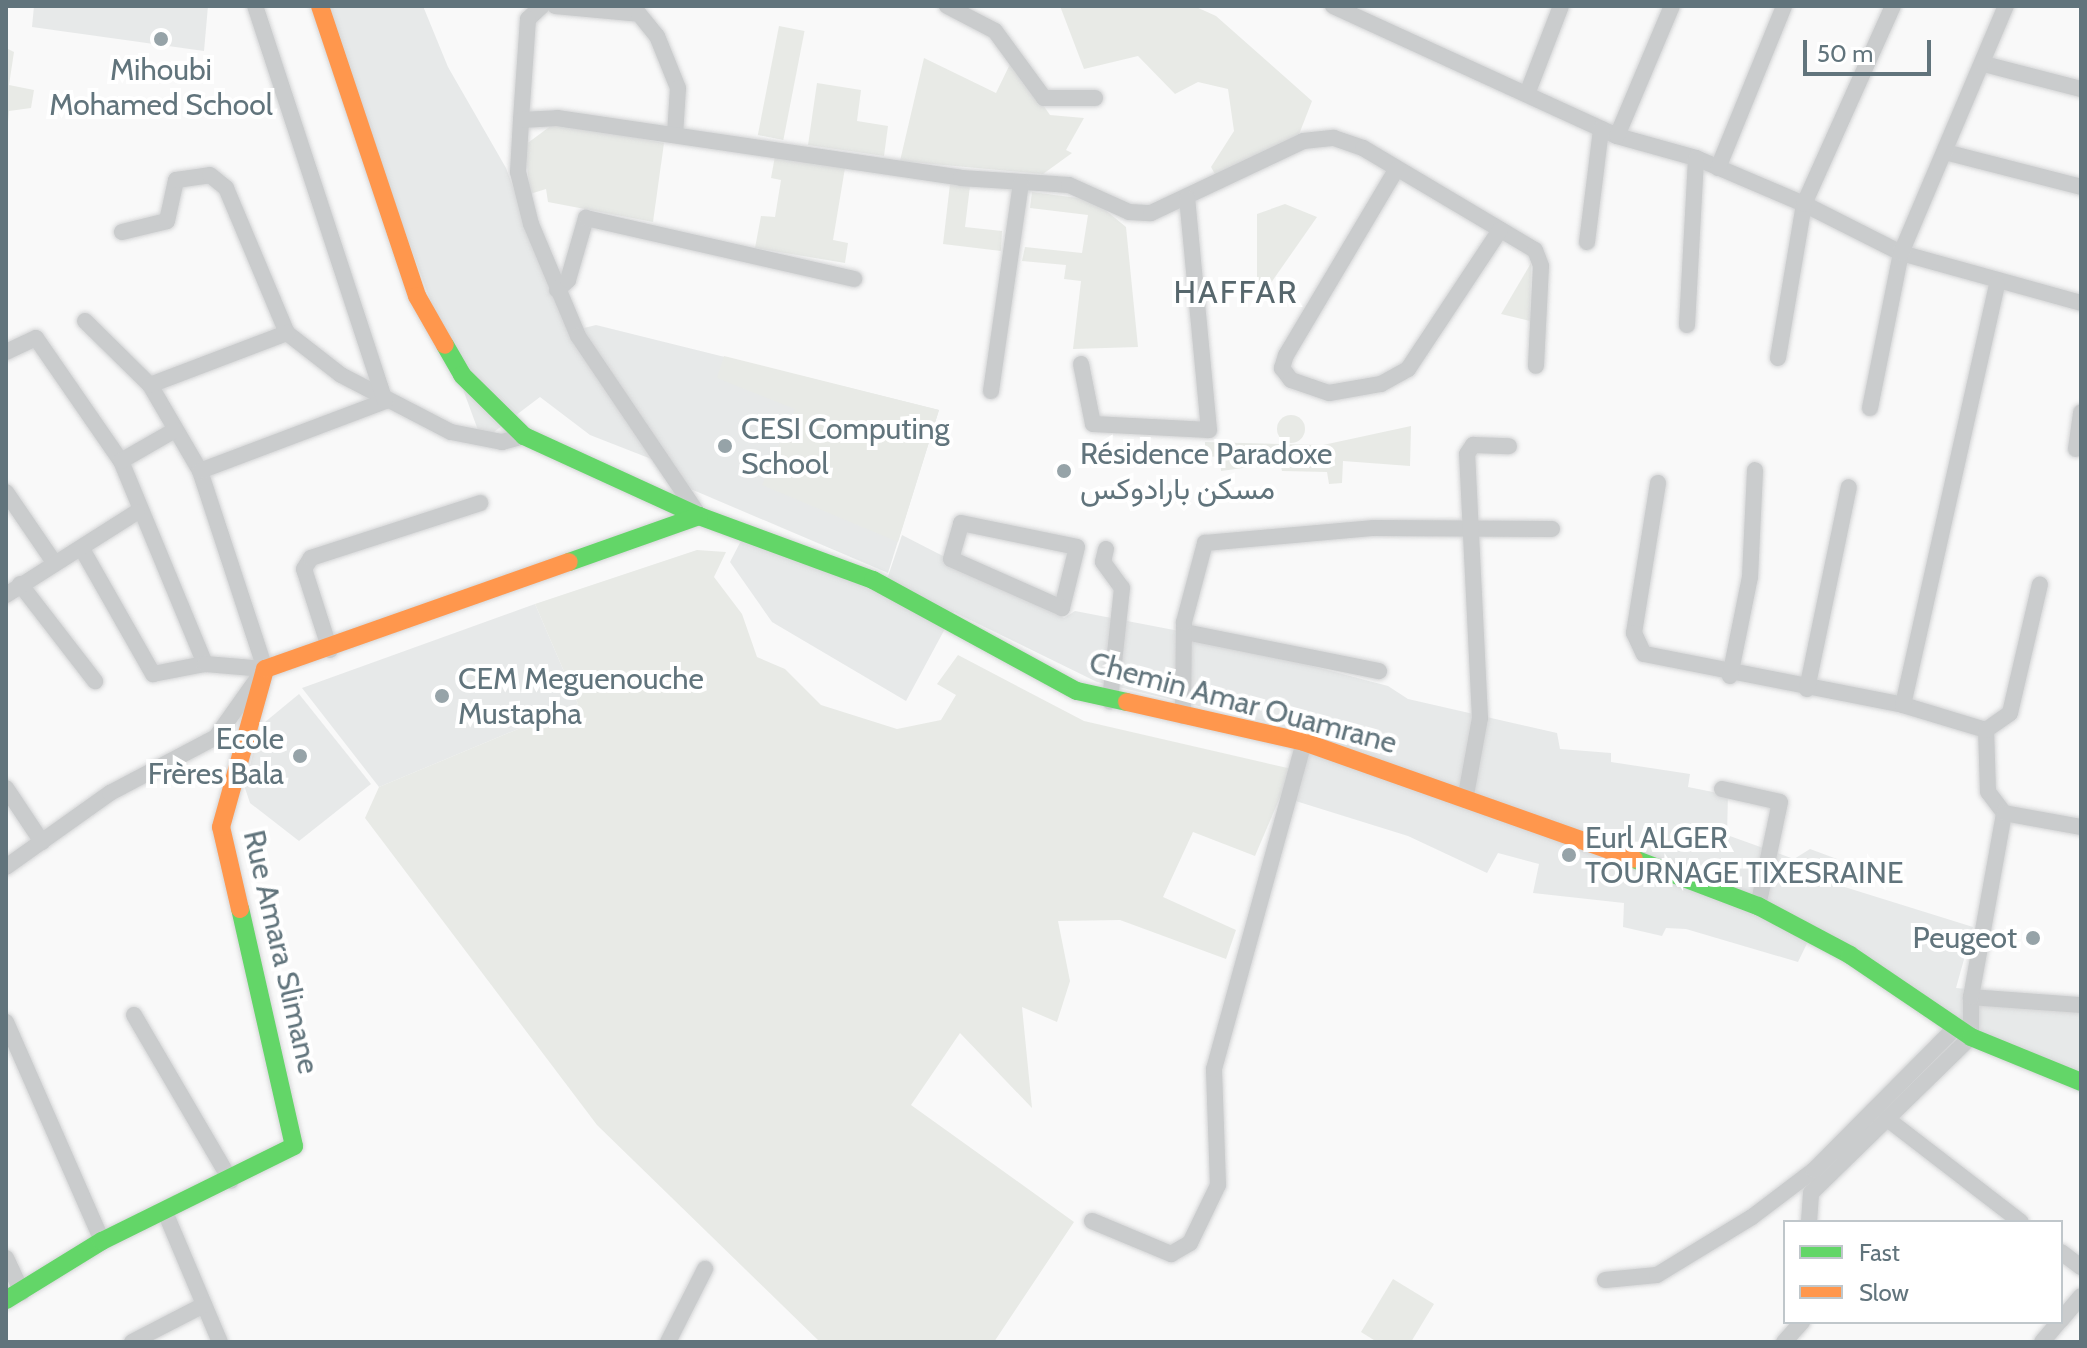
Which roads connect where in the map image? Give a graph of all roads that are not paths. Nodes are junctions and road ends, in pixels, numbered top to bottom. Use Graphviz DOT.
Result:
graph roads {
  1 [pos="255,6"];
  2 [pos="320,6"];
  3 [pos="542,6"];
  4 [pos="555,6"];
  5 [pos="947,6"];
  6 [pos="1333,6"];
  7 [pos="1561,6"];
  8 [pos="1672,6"];
  9 [pos="1784,6"];
  10 [pos="1893,6"];
  11 [pos="2006,6"];
  12 [pos="1984,64"];
  13 [pos="2081,89"];
  14 [pos="1527,94"];
  15 [pos="1095,98"];
  16 [pos="521,120"];
  17 [pos="1609,132"];
  18 [pos="675,135"];
  19 [pos="1945,152"];
  20 [pos="1696,158"];
  21 [pos="1718,168"];
  22 [pos="1396,170"];
  23 [pos="1021,184"];
  24 [pos="2081,187"];
  25 [pos="1187,199"];
  26 [pos="1804,204"];
  27 [pos="1500,230"];
  28 [pos="122,232"];
  29 [pos="1587,242"];
  30 [pos="1901,253"];
  31 [pos="854,279"];
  32 [pos="1997,284"];
  33 [pos="557,290"];
  34 [pos="2081,303"];
  35 [pos="85,321"];
  36 [pos="1687,325"];
  37 [pos="287,333"];
  38 [pos="6,352"];
  39 [pos="1778,358"];
  40 [pos="1081,364"];
  41 [pos="1536,366"];
  42 [pos="150,385"];
  43 [pos="991,391"];
  44 [pos="385,401"];
  45 [pos="1870,408"];
  46 [pos="2081,412"];
  47 [pos="175,430"];
  48 [pos="524,436"];
  49 [pos="1509,446"];
  50 [pos="2076,449"];
  51 [pos="121,461"];
  52 [pos="1755,470"];
  53 [pos="200,471"];
  54 [pos="1658,483"];
  55 [pos="1849,487"];
  56 [pos="6,492"];
  57 [pos="480,503"];
  58 [pos="137,512"];
  59 [pos="699,516"];
  60 [pos="1552,529"];
  61 [pos="1467,531"];
  62 [pos="1077,547"];
  63 [pos="82,549"];
  64 [pos="1106,549"];
  65 [pos="53,561"];
  66 [pos="20,584"];
  67 [pos="2040,584"];
  68 [pos="6,595"];
  69 [pos="1185,632"];
  70 [pos="330,650"];
  71 [pos="205,664"];
  72 [pos="265,669"];
  73 [pos="1379,671"];
  74 [pos="1730,676"];
  75 [pos="95,681"];
  76 [pos="1807,689"];
  77 [pos="1110,701"];
  78 [pos="1903,705"];
  79 [pos="1183,716"];
  80 [pos="1986,730"];
  81 [pos="1304,742"];
  82 [pos="6,788"];
  83 [pos="1722,789"];
  84 [pos="1466,795"];
  85 [pos="2004,813"];
  86 [pos="2081,827"];
  87 [pos="42,842"];
  88 [pos="6,867"];
  89 [pos="1758,906"];
  90 [pos="1971,997"];
  91 [pos="2081,1005"];
  92 [pos="134,1015"];
  93 [pos="6,1022"];
  94 [pos="1963,1032"];
  95 [pos="2081,1082"];
  96 [pos="1886,1118"];
  97 [pos="231,1181"];
  98 [pos="165,1212"];
  99 [pos="1809,1220"];
  100 [pos="2018,1220"];
  101 [pos="1092,1221"];
  102 [pos="102,1241"];
  103 [pos="2063,1254"];
  104 [pos="6,1258"];
  105 [pos="2081,1267"];
  106 [pos="705,1269"];
  107 [pos="1605,1280"];
  108 [pos="14,1296"];
  109 [pos="2081,1296"];
  110 [pos="204,1305"];
  111 [pos="2063,1317"];
  112 [pos="1800,1324"];
  113 [pos="2057,1324"];
  114 [pos="132,1342"];
  115 [pos="220,1342"];
  116 [pos="668,1342"];
  117 [pos="1784,1342"];
  118 [pos="2042,1342"];
  1 -- 44 [label="street"];
  2 -- 48 [label="main road, Chemin Amar Ouamrane"];
  3 -- 16 [label="street"];
  4 -- 18 [label="street"];
  5 -- 15 [label="street"];
  6 -- 14 [label="street"];
  7 -- 14 [label="street"];
  8 -- 17 [label="street"];
  9 -- 21 [label="street"];
  10 -- 26 [label="street"];
  11 -- 12 [label="street"];
  12 -- 13 [label="street"];
  12 -- 19 [label="street"];
  14 -- 17 [label="street"];
  16 -- 18 [label="street"];
  16 -- 33 [label="street"];
  17 -- 20 [label="street"];
  17 -- 29 [label="street"];
  18 -- 23 [label="street"];
  19 -- 24 [label="street"];
  19 -- 30 [label="street"];
  20 -- 21 [label="street"];
  20 -- 36 [label="street"];
  21 -- 26 [label="street"];
  22 -- 25 [label="street"];
  22 -- 27 [label="street"];
  22 -- 27 [label="street"];
  23 -- 25 [label="street"];
  23 -- 43 [label="street"];
  25 -- 40 [label="street"];
  26 -- 30 [label="street"];
  26 -- 39 [label="street"];
  27 -- 41 [label="street"];
  28 -- 37 [label="street"];
  30 -- 32 [label="street"];
  30 -- 45 [label="street"];
  31 -- 33 [label="street"];
  32 -- 34 [label="street"];
  32 -- 78 [label="street"];
  33 -- 59 [label="street"];
  35 -- 42 [label="street"];
  37 -- 42 [label="street"];
  37 -- 44 [label="street"];
  38 -- 51 [label="street"];
  42 -- 47 [label="street"];
  44 -- 48 [label="street"];
  44 -- 53 [label="street"];
  46 -- 50 [label="street"];
  47 -- 51 [label="street"];
  47 -- 53 [label="street"];
  48 -- 59 [label="main road, Chemin Amar Ouamrane"];
  49 -- 61 [label="street"];
  51 -- 58 [label="street"];
  52 -- 74 [label="street"];
  53 -- 72 [label="street"];
  54 -- 74 [label="street"];
  55 -- 76 [label="street"];
  56 -- 65 [label="street"];
  57 -- 70 [label="street"];
  58 -- 63 [label="street"];
  58 -- 71 [label="street"];
  59 -- 70 [label="main road"];
  59 -- 77 [label="main road, Chemin Amar Ouamrane"];
  60 -- 61 [label="street"];
  61 -- 69 [label="street"];
  61 -- 84 [label="street"];
  62 -- 62 [label="street"];
  63 -- 65 [label="street"];
  63 -- 71 [label="street"];
  64 -- 77 [label="street"];
  65 -- 66 [label="street"];
  66 -- 68 [label="street"];
  66 -- 75 [label="street"];
  67 -- 80 [label="street"];
  69 -- 73 [label="street"];
  69 -- 79 [label="street"];
  70 -- 72 [label="main road"];
  71 -- 72 [label="street"];
  72 -- 87 [label="street"];
  72 -- 97 [label="main road, Rue Amara Slimane"];
  74 -- 76 [label="street"];
  76 -- 78 [label="street"];
  77 -- 79 [label="main road, Chemin Amar Ouamrane"];
  78 -- 80 [label="street"];
  79 -- 81 [label="main road, Chemin Amar Ouamrane"];
  80 -- 85 [label="street"];
  81 -- 84 [label="main road, Chemin Amar Ouamrane"];
  81 -- 101 [label="street"];
  82 -- 87 [label="street"];
  83 -- 89 [label="street"];
  84 -- 89 [label="main road, Chemin Amar Ouamrane"];
  85 -- 86 [label="street"];
  85 -- 90 [label="street"];
  87 -- 88 [label="street"];
  89 -- 94 [label="main road, Chemin Amar Ouamrane"];
  90 -- 91 [label="street"];
  90 -- 94 [label="street"];
  92 -- 97 [label="street"];
  93 -- 102 [label="street"];
  94 -- 95 [label="main road, Chemin Amar Ouamrane"];
  94 -- 96 [label="street"];
  94 -- 107 [label="street"];
  96 -- 99 [label="street"];
  96 -- 100 [label="street"];
  97 -- 98 [label="main road, Rue Amara Slimane"];
  98 -- 102 [label="main road, Rue Amara Slimane"];
  98 -- 110 [label="street"];
  102 -- 108 [label="main road, Rue Amara Slimane"];
  103 -- 105 [label="street"];
  104 -- 108 [label="street"];
  106 -- 116 [label="street"];
  109 -- 111 [label="street"];
  110 -- 114 [label="street"];
  110 -- 115 [label="street"];
  112 -- 117 [label="street"];
  113 -- 118 [label="street"];
}
